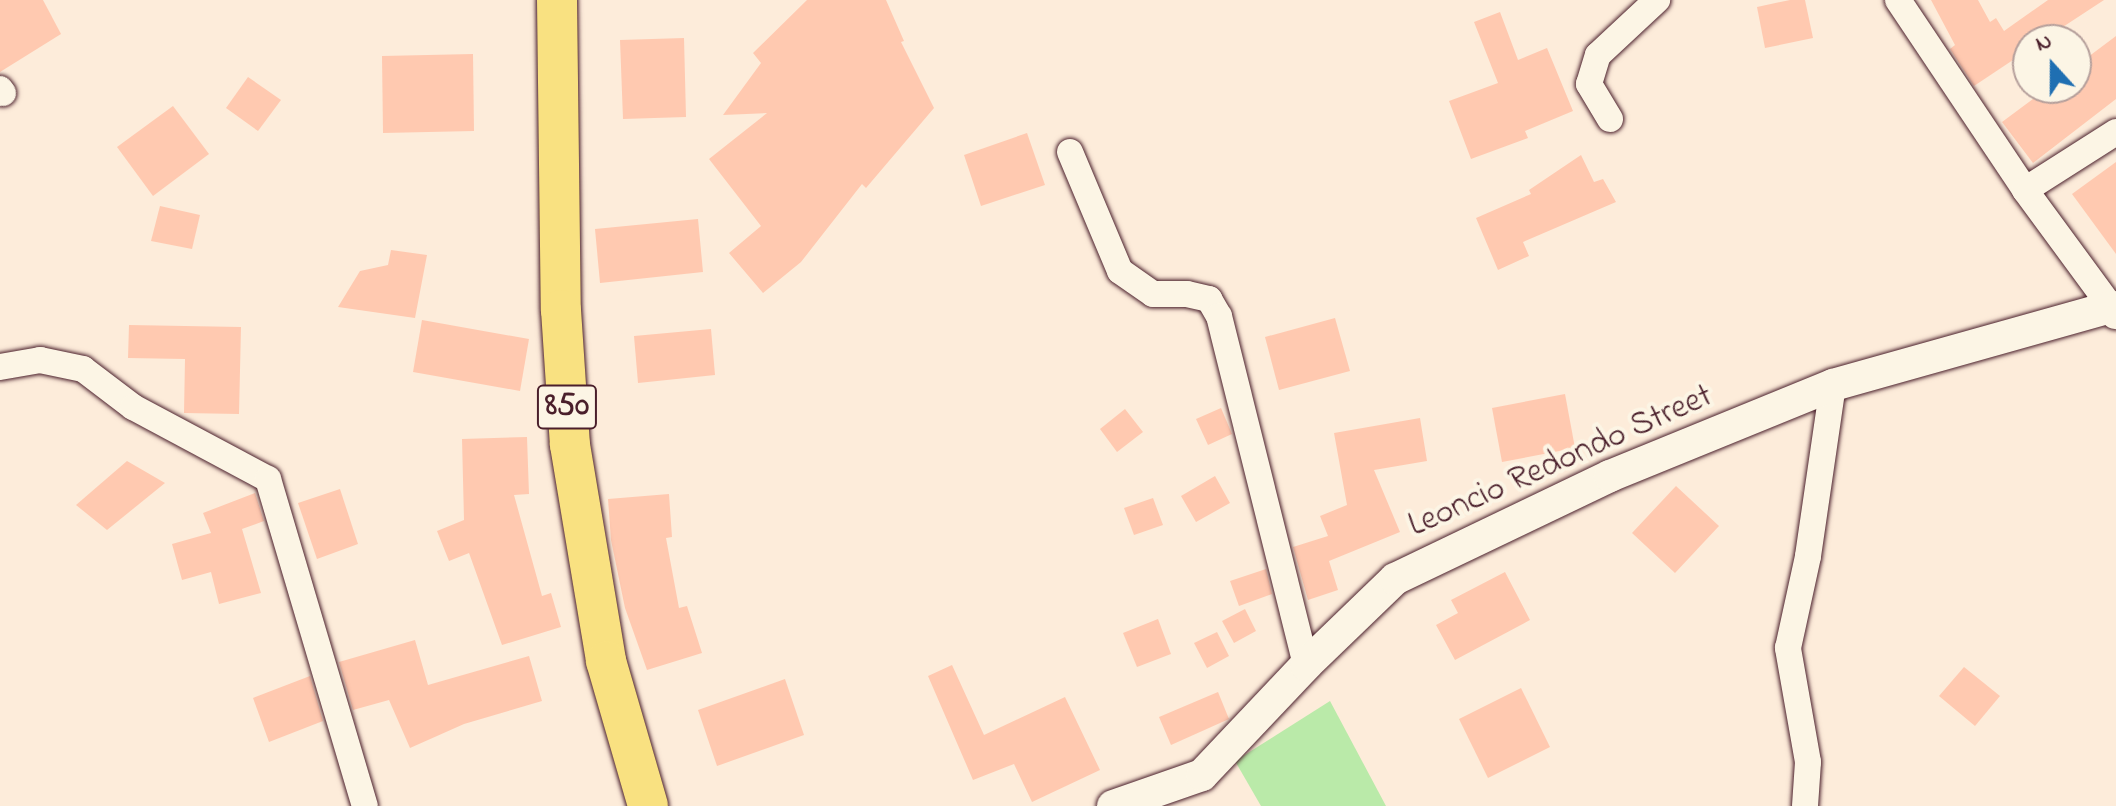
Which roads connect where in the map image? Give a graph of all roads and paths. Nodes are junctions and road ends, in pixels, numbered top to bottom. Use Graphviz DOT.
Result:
graph roads {
  1 [pos="557,0"];
  2 [pos="1657,0"];
  3 [pos="1898,0"];
  4 [pos="1610,119"];
  5 [pos="2116,132"];
  6 [pos="1070,152"];
  7 [pos="2025,190"];
  8 [pos="2114,310"];
  9 [pos="0,367"];
  10 [pos="1833,385"];
  11 [pos="1306,665"];
  12 [pos="365,806"];
  13 [pos="648,806"];
  14 [pos="1113,806"];
  15 [pos="1805,806"];
  1 -- 13 [label="main road, 850"];
  2 -- 4 [label="street"];
  3 -- 7 [label="street"];
  5 -- 7 [label="street"];
  6 -- 11 [label="street"];
  7 -- 8 [label="street"];
  8 -- 10 [label="street, Leoncio Redondo Street"];
  9 -- 12 [label="street"];
  10 -- 11 [label="street, Leoncio Redondo Street"];
  10 -- 15 [label="street"];
  11 -- 14 [label="street, Leoncio Redondo Street"];
}
